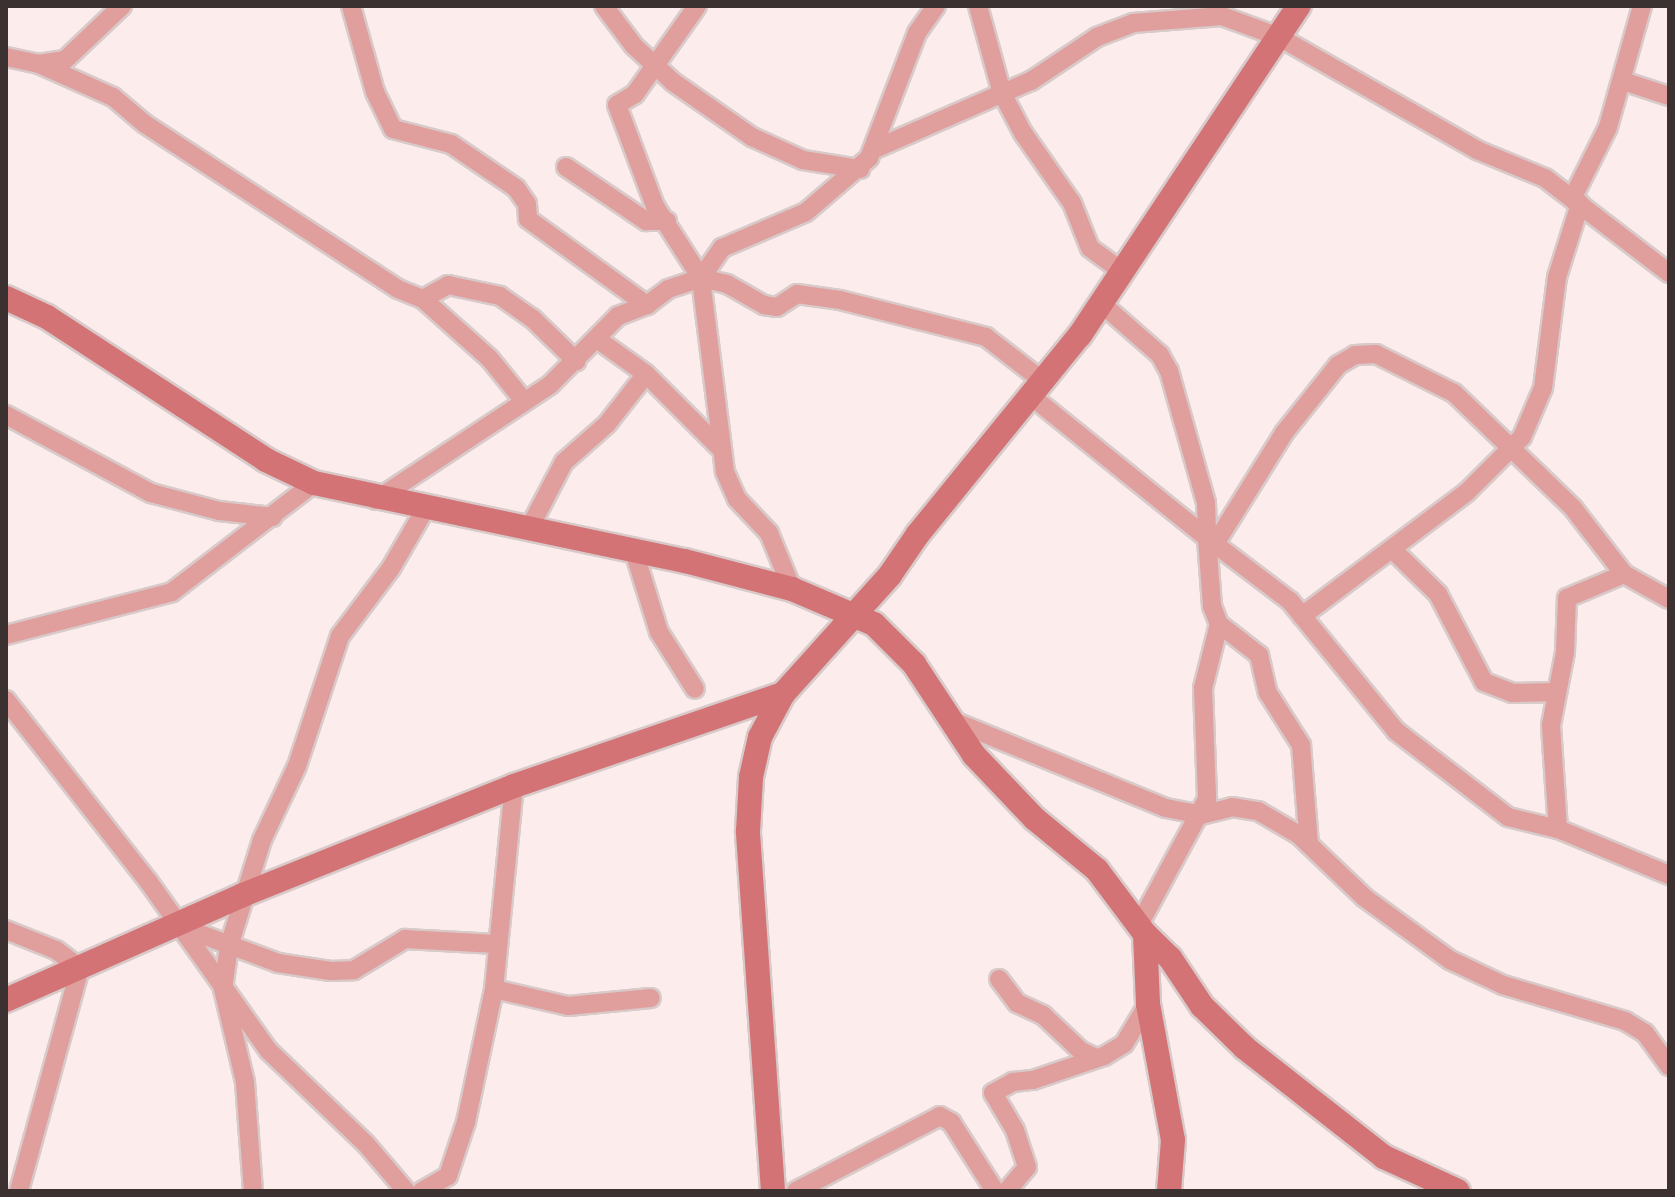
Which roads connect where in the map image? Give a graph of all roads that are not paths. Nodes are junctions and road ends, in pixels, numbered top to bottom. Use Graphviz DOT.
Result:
graph roads {
  1 [pos="122,6"];
  2 [pos="351,6"];
  3 [pos="604,6"];
  4 [pos="697,6"];
  5 [pos="936,6"];
  6 [pos="978,6"];
  7 [pos="1299,6"];
  8 [pos="1642,6"];
  9 [pos="1279,37"];
  10 [pos="6,57"];
  11 [pos="39,64"];
  12 [pos="656,65"];
  13 [pos="1623,81"];
  14 [pos="1002,93"];
  15 [pos="1669,96"];
  16 [pos="875,149"];
  17 [pos="566,167"];
  18 [pos="860,169"];
  19 [pos="1576,202"];
  20 [pos="667,221"];
  21 [pos="1123,272"];
  22 [pos="1669,273"];
  23 [pos="701,278"];
  24 [pos="6,298"];
  25 [pos="423,299"];
  26 [pos="1102,304"];
  27 [pos="647,305"];
  28 [pos="597,339"];
  29 [pos="576,361"];
  30 [pos="646,374"];
  31 [pos="1037,388"];
  32 [pos="524,401"];
  33 [pos="6,415"];
  34 [pos="718,446"];
  35 [pos="1511,450"];
  36 [pos="314,483"];
  37 [pos="376,500"];
  38 [pos="427,506"];
  39 [pos="273,517"];
  40 [pos="531,525"];
  41 [pos="1211,541"];
  42 [pos="633,548"];
  43 [pos="1394,551"];
  44 [pos="1624,574"];
  45 [pos="792,589"];
  46 [pos="1669,599"];
  47 [pos="854,615"];
  48 [pos="1302,616"];
  49 [pos="1219,624"];
  50 [pos="6,635"];
  51 [pos="695,689"];
  52 [pos="1557,692"];
  53 [pos="783,694"];
  54 [pos="6,700"];
  55 [pos="951,720"];
  56 [pos="514,786"];
  57 [pos="1201,815"];
  58 [pos="1558,829"];
  59 [pos="1309,845"];
  60 [pos="1669,875"];
  61 [pos="243,895"];
  62 [pos="176,925"];
  63 [pos="1142,929"];
  64 [pos="6,930"];
  65 [pos="496,944"];
  66 [pos="229,946"];
  67 [pos="80,968"];
  68 [pos="999,979"];
  69 [pos="223,989"];
  70 [pos="494,989"];
  71 [pos="651,998"];
  72 [pos="6,1000"];
  73 [pos="1148,1004"];
  74 [pos="1096,1058"];
  75 [pos="1669,1066"];
  76 [pos="19,1191"];
  77 [pos="253,1191"];
  78 [pos="406,1191"];
  79 [pos="422,1191"];
  80 [pos="773,1191"];
  81 [pos="796,1191"];
  82 [pos="995,1191"];
  83 [pos="1007,1191"];
  84 [pos="1169,1191"];
  85 [pos="1458,1191"];
  1 -- 11 [label="street"];
  2 -- 27 [label="street"];
  3 -- 12 [label="street"];
  4 -- 12 [label="street"];
  5 -- 16 [label="street"];
  6 -- 14 [label="street"];
  7 -- 9 [label="street"];
  8 -- 13 [label="street"];
  9 -- 14 [label="street"];
  9 -- 19 [label="street"];
  9 -- 21 [label="street"];
  10 -- 11 [label="street"];
  11 -- 25 [label="street"];
  12 -- 18 [label="street"];
  12 -- 20 [label="street"];
  13 -- 15 [label="street"];
  13 -- 19 [label="street"];
  14 -- 16 [label="street"];
  14 -- 21 [label="street"];
  16 -- 18 [label="street"];
  17 -- 20 [label="street"];
  18 -- 23 [label="street"];
  19 -- 22 [label="street"];
  19 -- 35 [label="street"];
  20 -- 23 [label="street"];
  21 -- 26 [label="street"];
  23 -- 27 [label="street"];
  23 -- 31 [label="street"];
  23 -- 34 [label="street"];
  24 -- 36 [label="street"];
  25 -- 29 [label="street"];
  25 -- 32 [label="street"];
  26 -- 31 [label="street"];
  26 -- 41 [label="street"];
  27 -- 28 [label="street"];
  28 -- 29 [label="street"];
  28 -- 30 [label="street"];
  29 -- 32 [label="street"];
  30 -- 34 [label="street"];
  30 -- 40 [label="street"];
  31 -- 41 [label="street"];
  31 -- 47 [label="street"];
  32 -- 37 [label="street"];
  33 -- 39 [label="street"];
  34 -- 45 [label="street"];
  35 -- 41 [label="street"];
  35 -- 43 [label="street"];
  35 -- 44 [label="street"];
  36 -- 37 [label="street"];
  36 -- 39 [label="street"];
  37 -- 38 [label="street"];
  38 -- 40 [label="street"];
  38 -- 61 [label="street"];
  39 -- 50 [label="street"];
  40 -- 42 [label="street"];
  41 -- 48 [label="street"];
  41 -- 49 [label="street"];
  42 -- 45 [label="street"];
  42 -- 51 [label="street"];
  43 -- 48 [label="street"];
  43 -- 52 [label="street"];
  44 -- 46 [label="street"];
  44 -- 52 [label="street"];
  45 -- 47 [label="street"];
  47 -- 53 [label="street"];
  47 -- 55 [label="street"];
  48 -- 58 [label="street"];
  49 -- 57 [label="street"];
  49 -- 59 [label="street"];
  52 -- 58 [label="street"];
  53 -- 56 [label="street"];
  53 -- 80 [label="street"];
  54 -- 62 [label="street"];
  55 -- 57 [label="street"];
  55 -- 63 [label="street"];
  56 -- 61 [label="street"];
  56 -- 65 [label="street"];
  57 -- 59 [label="street"];
  57 -- 63 [label="street"];
  58 -- 60 [label="street"];
  59 -- 75 [label="street"];
  61 -- 62 [label="street"];
  61 -- 66 [label="street"];
  62 -- 66 [label="street"];
  62 -- 67 [label="street"];
  62 -- 69 [label="street"];
  63 -- 73 [label="street"];
  63 -- 85 [label="street"];
  64 -- 67 [label="street"];
  65 -- 66 [label="street"];
  65 -- 70 [label="street"];
  66 -- 69 [label="street"];
  67 -- 72 [label="street"];
  67 -- 76 [label="street"];
  68 -- 74 [label="street"];
  69 -- 77 [label="street"];
  69 -- 78 [label="street"];
  70 -- 71 [label="street"];
  70 -- 79 [label="street"];
  73 -- 74 [label="street"];
  73 -- 84 [label="street"];
  74 -- 83 [label="street"];
  81 -- 82 [label="street"];
}
